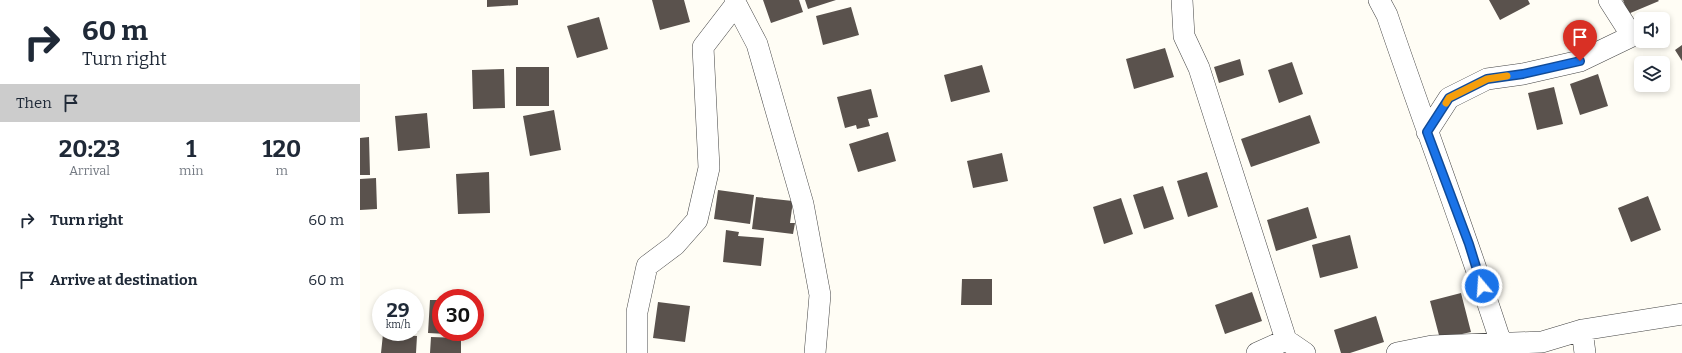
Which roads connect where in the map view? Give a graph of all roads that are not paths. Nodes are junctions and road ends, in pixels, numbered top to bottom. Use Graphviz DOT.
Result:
graph roads {
  1 [pos="1182,0"];
  2 [pos="1379,0"];
  3 [pos="1609,0"];
  4 [pos="735,2"];
  5 [pos="1427,132"];
  6 [pos="1682,314"];
  7 [pos="1582,330"];
  8 [pos="1286,340"];
  9 [pos="1501,343"];
  10 [pos="637,353"];
  11 [pos="815,353"];
  12 [pos="1257,353"];
  13 [pos="1305,353"];
  14 [pos="1397,353"];
  15 [pos="1585,353"];
  1 -- 8 [label="street"];
  2 -- 5 [label="street"];
  3 -- 5 [label="street"];
  4 -- 10 [label="street"];
  4 -- 11 [label="street"];
  5 -- 9 [label="street"];
  6 -- 7 [label="street"];
  7 -- 9 [label="street"];
  7 -- 15 [label="street"];
  8 -- 12 [label="street"];
  8 -- 13 [label="street"];
  9 -- 14 [label="street"];
}
